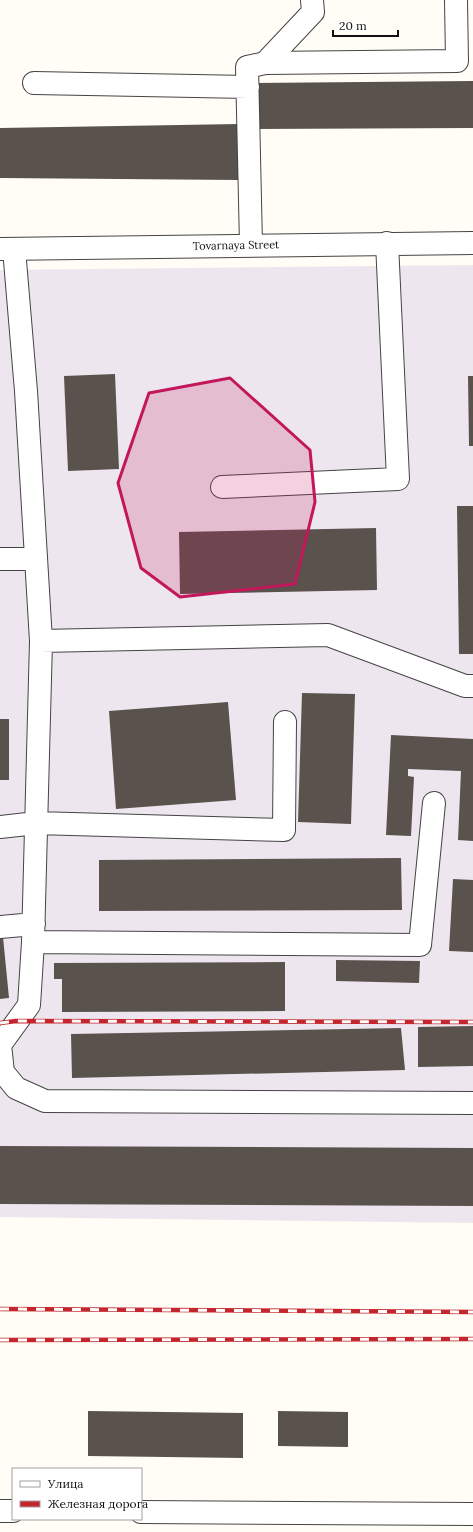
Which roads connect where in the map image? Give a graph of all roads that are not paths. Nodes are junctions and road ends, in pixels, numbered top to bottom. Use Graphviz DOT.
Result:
graph roads {
  1 [pos="312,0"];
  2 [pos="456,0"];
  3 [pos="265,63"];
  4 [pos="34,83"];
  5 [pos="248,87"];
  6 [pos="387,243"];
  7 [pos="473,243"];
  8 [pos="251,245"];
  9 [pos="7,249"];
  10 [pos="222,487"];
  11 [pos="0,558"];
  12 [pos="36,559"];
  13 [pos="41,641"];
  14 [pos="473,686"];
  15 [pos="285,722"];
  16 [pos="434,803"];
  17 [pos="36,823"];
  18 [pos="0,827"];
  19 [pos="0,927"];
  20 [pos="34,933"];
  21 [pos="0,1045"];
  22 [pos="473,1103"];
  23 [pos="0,1511"];
  24 [pos="12,1511"];
  25 [pos="142,1512"];
  26 [pos="473,1514"];
  1 -- 3 [label="street"];
  2 -- 3 [label="street"];
  3 -- 5 [label="street"];
  4 -- 5 [label="street"];
  5 -- 8 [label="street"];
  6 -- 7 [label="street, Tovarnaya Street"];
  6 -- 8 [label="street, Tovarnaya Street"];
  6 -- 10 [label="street"];
  8 -- 9 [label="street, Tovarnaya Street"];
  9 -- 12 [label="street"];
  11 -- 12 [label="street"];
  12 -- 13 [label="street"];
  13 -- 14 [label="street"];
  13 -- 17 [label="street"];
  15 -- 17 [label="street"];
  16 -- 20 [label="street"];
  17 -- 18 [label="street"];
  17 -- 20 [label="street"];
  19 -- 20 [label="street"];
  20 -- 21 [label="street"];
  21 -- 22 [label="street"];
  23 -- 24 [label="street"];
  25 -- 26 [label="street"];
}
